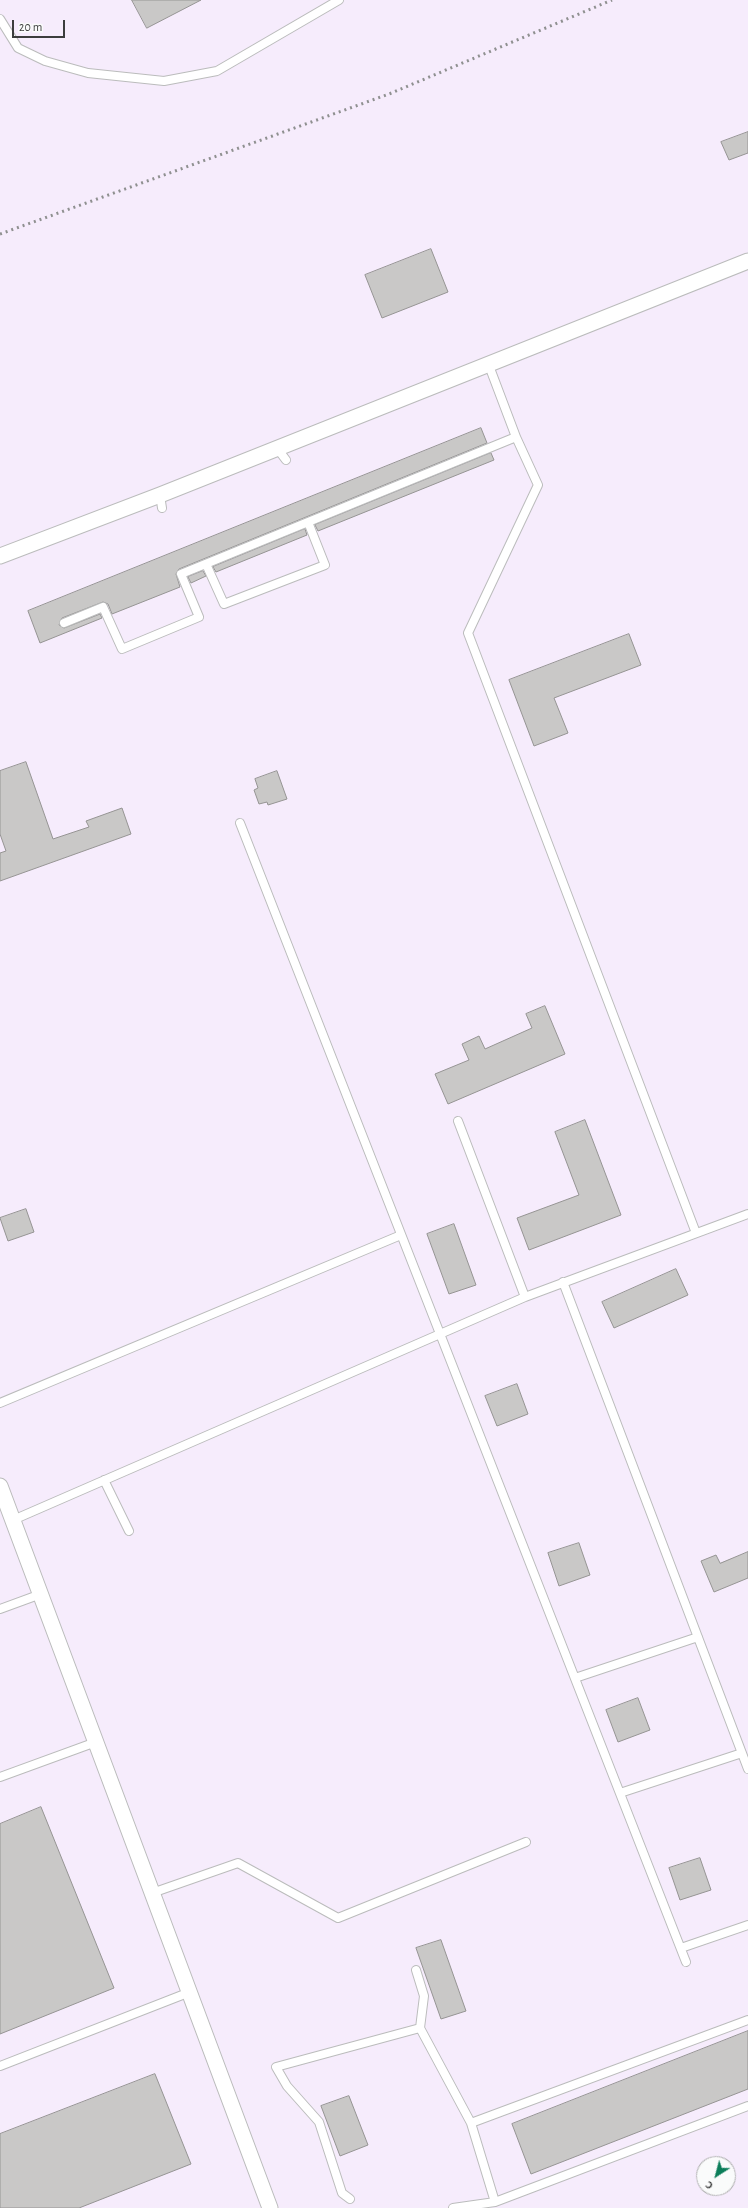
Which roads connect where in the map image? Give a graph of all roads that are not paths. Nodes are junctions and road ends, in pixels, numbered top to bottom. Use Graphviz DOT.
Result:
graph roads {
  1 [pos="339,0"];
  2 [pos="0,19"];
  3 [pos="748,261"];
  4 [pos="488,363"];
  5 [pos="516,437"];
  6 [pos="277,448"];
  7 [pos="286,460"];
  8 [pos="308,522"];
  9 [pos="0,556"];
  10 [pos="206,564"];
  11 [pos="64,623"];
  12 [pos="240,823"];
  13 [pos="458,1121"];
  14 [pos="748,1214"];
  15 [pos="696,1233"];
  16 [pos="401,1235"];
  17 [pos="563,1282"];
  18 [pos="525,1297"];
  19 [pos="440,1334"];
  20 [pos="0,1403"];
  21 [pos="104,1480"];
  22 [pos="0,1486"];
  23 [pos="13,1520"];
  24 [pos="129,1531"];
  25 [pos="41,1594"];
  26 [pos="0,1609"];
  27 [pos="698,1637"];
  28 [pos="575,1678"];
  29 [pos="96,1742"];
  30 [pos="742,1753"];
  31 [pos="748,1769"];
  32 [pos="0,1777"];
  33 [pos="620,1793"];
  34 [pos="526,1842"];
  35 [pos="152,1893"];
  36 [pos="748,1925"];
  37 [pos="681,1948"];
  38 [pos="686,1962"];
  39 [pos="416,1970"];
  40 [pos="190,1992"];
  41 [pos="748,2020"];
  42 [pos="420,2028"];
  43 [pos="0,2066"];
  44 [pos="748,2106"];
  45 [pos="471,2123"];
  46 [pos="350,2199"];
  47 [pos="495,2202"];
  48 [pos="479,2206"];
  49 [pos="270,2208"];
  50 [pos="453,2208"];
  1 -- 2 [label="lane"];
  3 -- 4 [label="street"];
  4 -- 5 [label="lane"];
  4 -- 6 [label="street"];
  5 -- 8 [label="lane"];
  5 -- 15 [label="lane"];
  6 -- 7 [label="lane"];
  6 -- 9 [label="street"];
  8 -- 10 [label="lane"];
  8 -- 10 [label="lane"];
  10 -- 11 [label="lane"];
  12 -- 16 [label="lane"];
  13 -- 18 [label="lane"];
  14 -- 15 [label="lane"];
  15 -- 17 [label="lane"];
  16 -- 19 [label="lane"];
  16 -- 20 [label="lane"];
  17 -- 18 [label="lane"];
  17 -- 27 [label="lane"];
  18 -- 19 [label="lane"];
  19 -- 21 [label="lane"];
  19 -- 28 [label="lane"];
  21 -- 23 [label="lane"];
  21 -- 24 [label="lane"];
  22 -- 23 [label="street"];
  23 -- 25 [label="street"];
  25 -- 26 [label="lane"];
  25 -- 29 [label="street"];
  27 -- 28 [label="lane"];
  27 -- 30 [label="lane"];
  28 -- 33 [label="lane"];
  29 -- 32 [label="lane"];
  29 -- 35 [label="street"];
  30 -- 31 [label="lane"];
  30 -- 33 [label="lane"];
  33 -- 37 [label="lane"];
  34 -- 35 [label="lane"];
  35 -- 40 [label="street"];
  36 -- 37 [label="lane"];
  37 -- 38 [label="lane"];
  39 -- 42 [label="lane"];
  40 -- 43 [label="lane"];
  40 -- 49 [label="street"];
  41 -- 45 [label="lane"];
  42 -- 45 [label="lane"];
  42 -- 46 [label="lane"];
  44 -- 47 [label="lane"];
  45 -- 47 [label="lane"];
  47 -- 48 [label="lane"];
  48 -- 50 [label="lane"];
}
